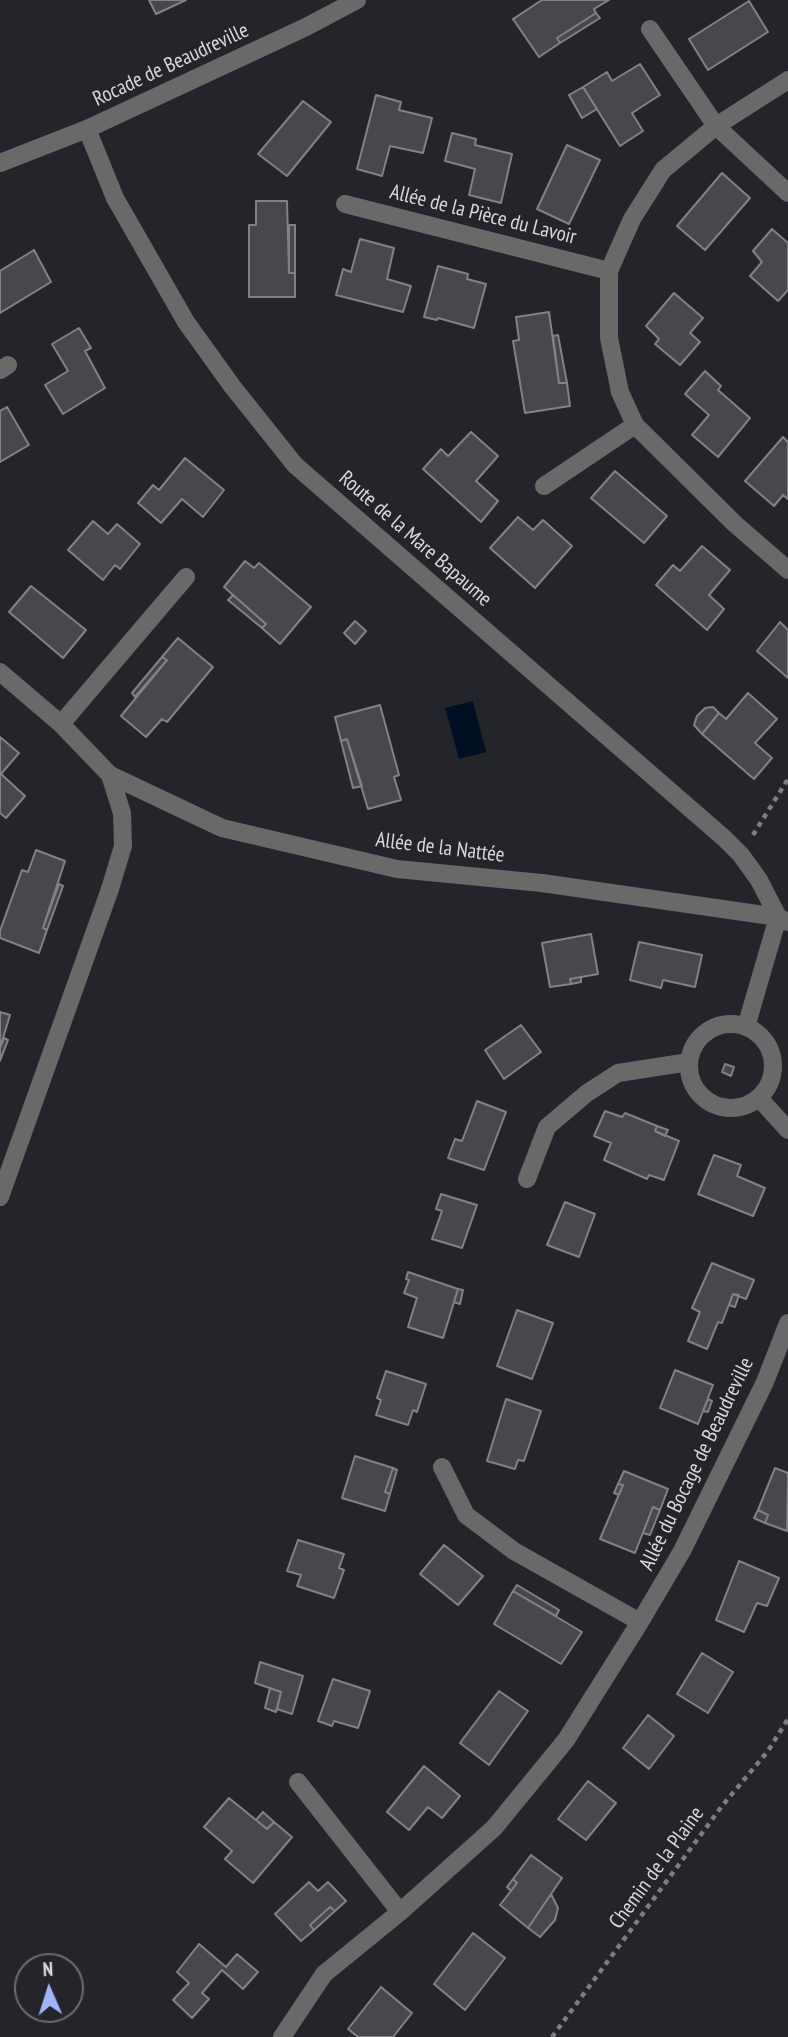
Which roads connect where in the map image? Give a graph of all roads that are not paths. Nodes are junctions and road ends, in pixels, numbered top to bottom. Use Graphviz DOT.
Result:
graph roads {
  1 [pos="357,0"];
  2 [pos="650,29"];
  3 [pos="788,80"];
  4 [pos="716,127"];
  5 [pos="87,129"];
  6 [pos="0,163"];
  7 [pos="788,193"];
  8 [pos="345,204"];
  9 [pos="609,271"];
  10 [pos="635,425"];
  11 [pos="544,486"];
  12 [pos="788,570"];
  13 [pos="186,577"];
  14 [pos="0,672"];
  15 [pos="61,724"];
  16 [pos="110,775"];
  17 [pos="783,919"];
  18 [pos="746,1027"];
  19 [pos="689,1062"];
  20 [pos="759,1098"];
  21 [pos="788,1130"];
  22 [pos="527,1179"];
  23 [pos="0,1197"];
  24 [pos="788,1323"];
  25 [pos="442,1467"];
  26 [pos="640,1622"];
  27 [pos="298,1782"];
  28 [pos="400,1912"];
  29 [pos="282,2037"];
  1 -- 5 [label="street, Rocade de Beaudreville"];
  2 -- 4 [label="street"];
  3 -- 4 [label="street"];
  4 -- 7 [label="street"];
  4 -- 9 [label="street"];
  5 -- 6 [label="street, Rocade de Beaudreville"];
  5 -- 17 [label="street, Route de la Mare Bapaume"];
  8 -- 9 [label="street, Allée de la Pièce du Lavoir"];
  9 -- 10 [label="street"];
  10 -- 11 [label="street"];
  10 -- 12 [label="street"];
  13 -- 15 [label="street"];
  14 -- 15 [label="street, Allée de la Nattée"];
  15 -- 16 [label="street, Allée de la Nattée"];
  16 -- 17 [label="street, Allée de la Nattée"];
  16 -- 23 [label="street, Allée de la Nattée"];
  17 -- 18 [label="street"];
  18 -- 19 [label="street"];
  18 -- 20 [label="street"];
  19 -- 20 [label="street"];
  19 -- 22 [label="street"];
  20 -- 21 [label="street"];
  24 -- 26 [label="street, Allée du Bocage de Beaudreville"];
  25 -- 26 [label="street"];
  26 -- 28 [label="street, Allée du Bocage de Beaudreville"];
  27 -- 28 [label="street"];
  28 -- 29 [label="street, Allée du Bocage de Beaudreville"];
}
